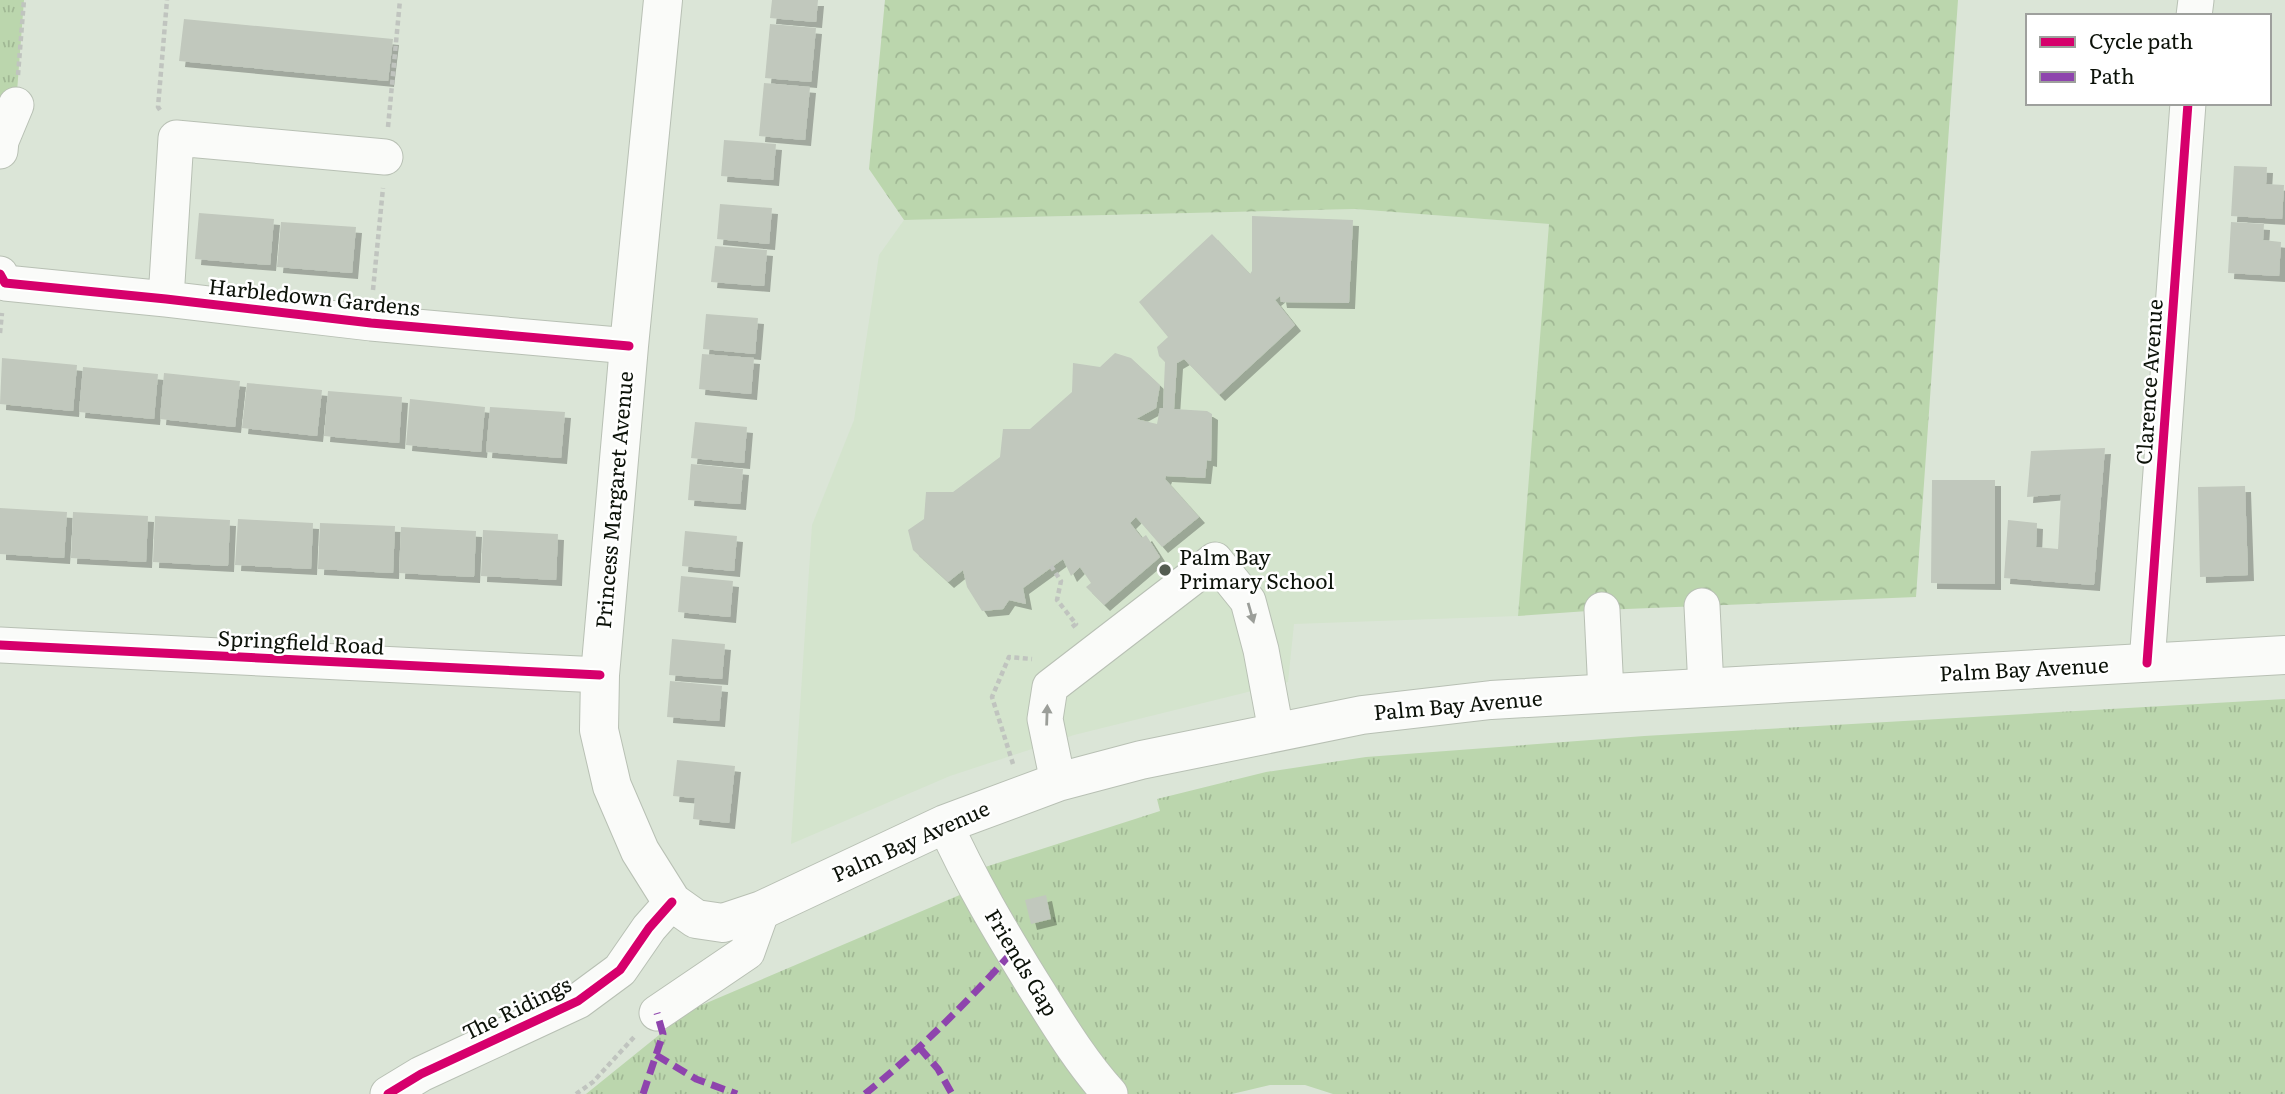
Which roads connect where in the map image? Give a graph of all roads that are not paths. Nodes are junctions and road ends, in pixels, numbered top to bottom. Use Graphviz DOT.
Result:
graph roads {
  1 [pos="663,0"];
  2 [pos="16,105"];
  3 [pos="2188,105"];
  4 [pos="0,151"];
  5 [pos="386,157"];
  6 [pos="0,274"];
  7 [pos="166,299"];
  8 [pos="629,346"];
  9 [pos="1702,606"];
  10 [pos="1602,610"];
  11 [pos="0,645"];
  12 [pos="2285,655"];
  13 [pos="2147,663"];
  14 [pos="600,675"];
  15 [pos="1706,688"];
  16 [pos="1606,693"];
  17 [pos="1276,731"];
  18 [pos="1058,782"];
  19 [pos="945,824"];
  20 [pos="672,902"];
  21 [pos="762,910"];
  22 [pos="657,1013"];
  23 [pos="388,1094"];
  24 [pos="1110,1094"];
  1 -- 8 [label="main road, Princess Margaret Avenue"];
  2 -- 4 [label="street"];
  3 -- 13 [label="street, Clarence Avenue"];
  5 -- 7 [label="street"];
  6 -- 7 [label="street, Harbledown Gardens"];
  7 -- 8 [label="street, Harbledown Gardens"];
  8 -- 14 [label="main road, Princess Margaret Avenue"];
  9 -- 15 [label="street"];
  10 -- 16 [label="street"];
  11 -- 14 [label="street, Springfield Road"];
  12 -- 13 [label="main road, Palm Bay Avenue"];
  13 -- 15 [label="main road, Palm Bay Avenue"];
  14 -- 20 [label="main road, Princess Margaret Avenue"];
  15 -- 16 [label="main road, Palm Bay Avenue"];
  16 -- 17 [label="main road, Palm Bay Avenue"];
  17 -- 18 [label="main road, Palm Bay Avenue"];
  18 -- 17 [label="street, one-way"];
  18 -- 19 [label="main road, Palm Bay Avenue"];
  19 -- 21 [label="main road, Palm Bay Avenue"];
  19 -- 24 [label="street, Friends Gap"];
  20 -- 21 [label="main road, Palm Bay Avenue"];
  20 -- 23 [label="street, The Ridings"];
  21 -- 22 [label="street"];
}
